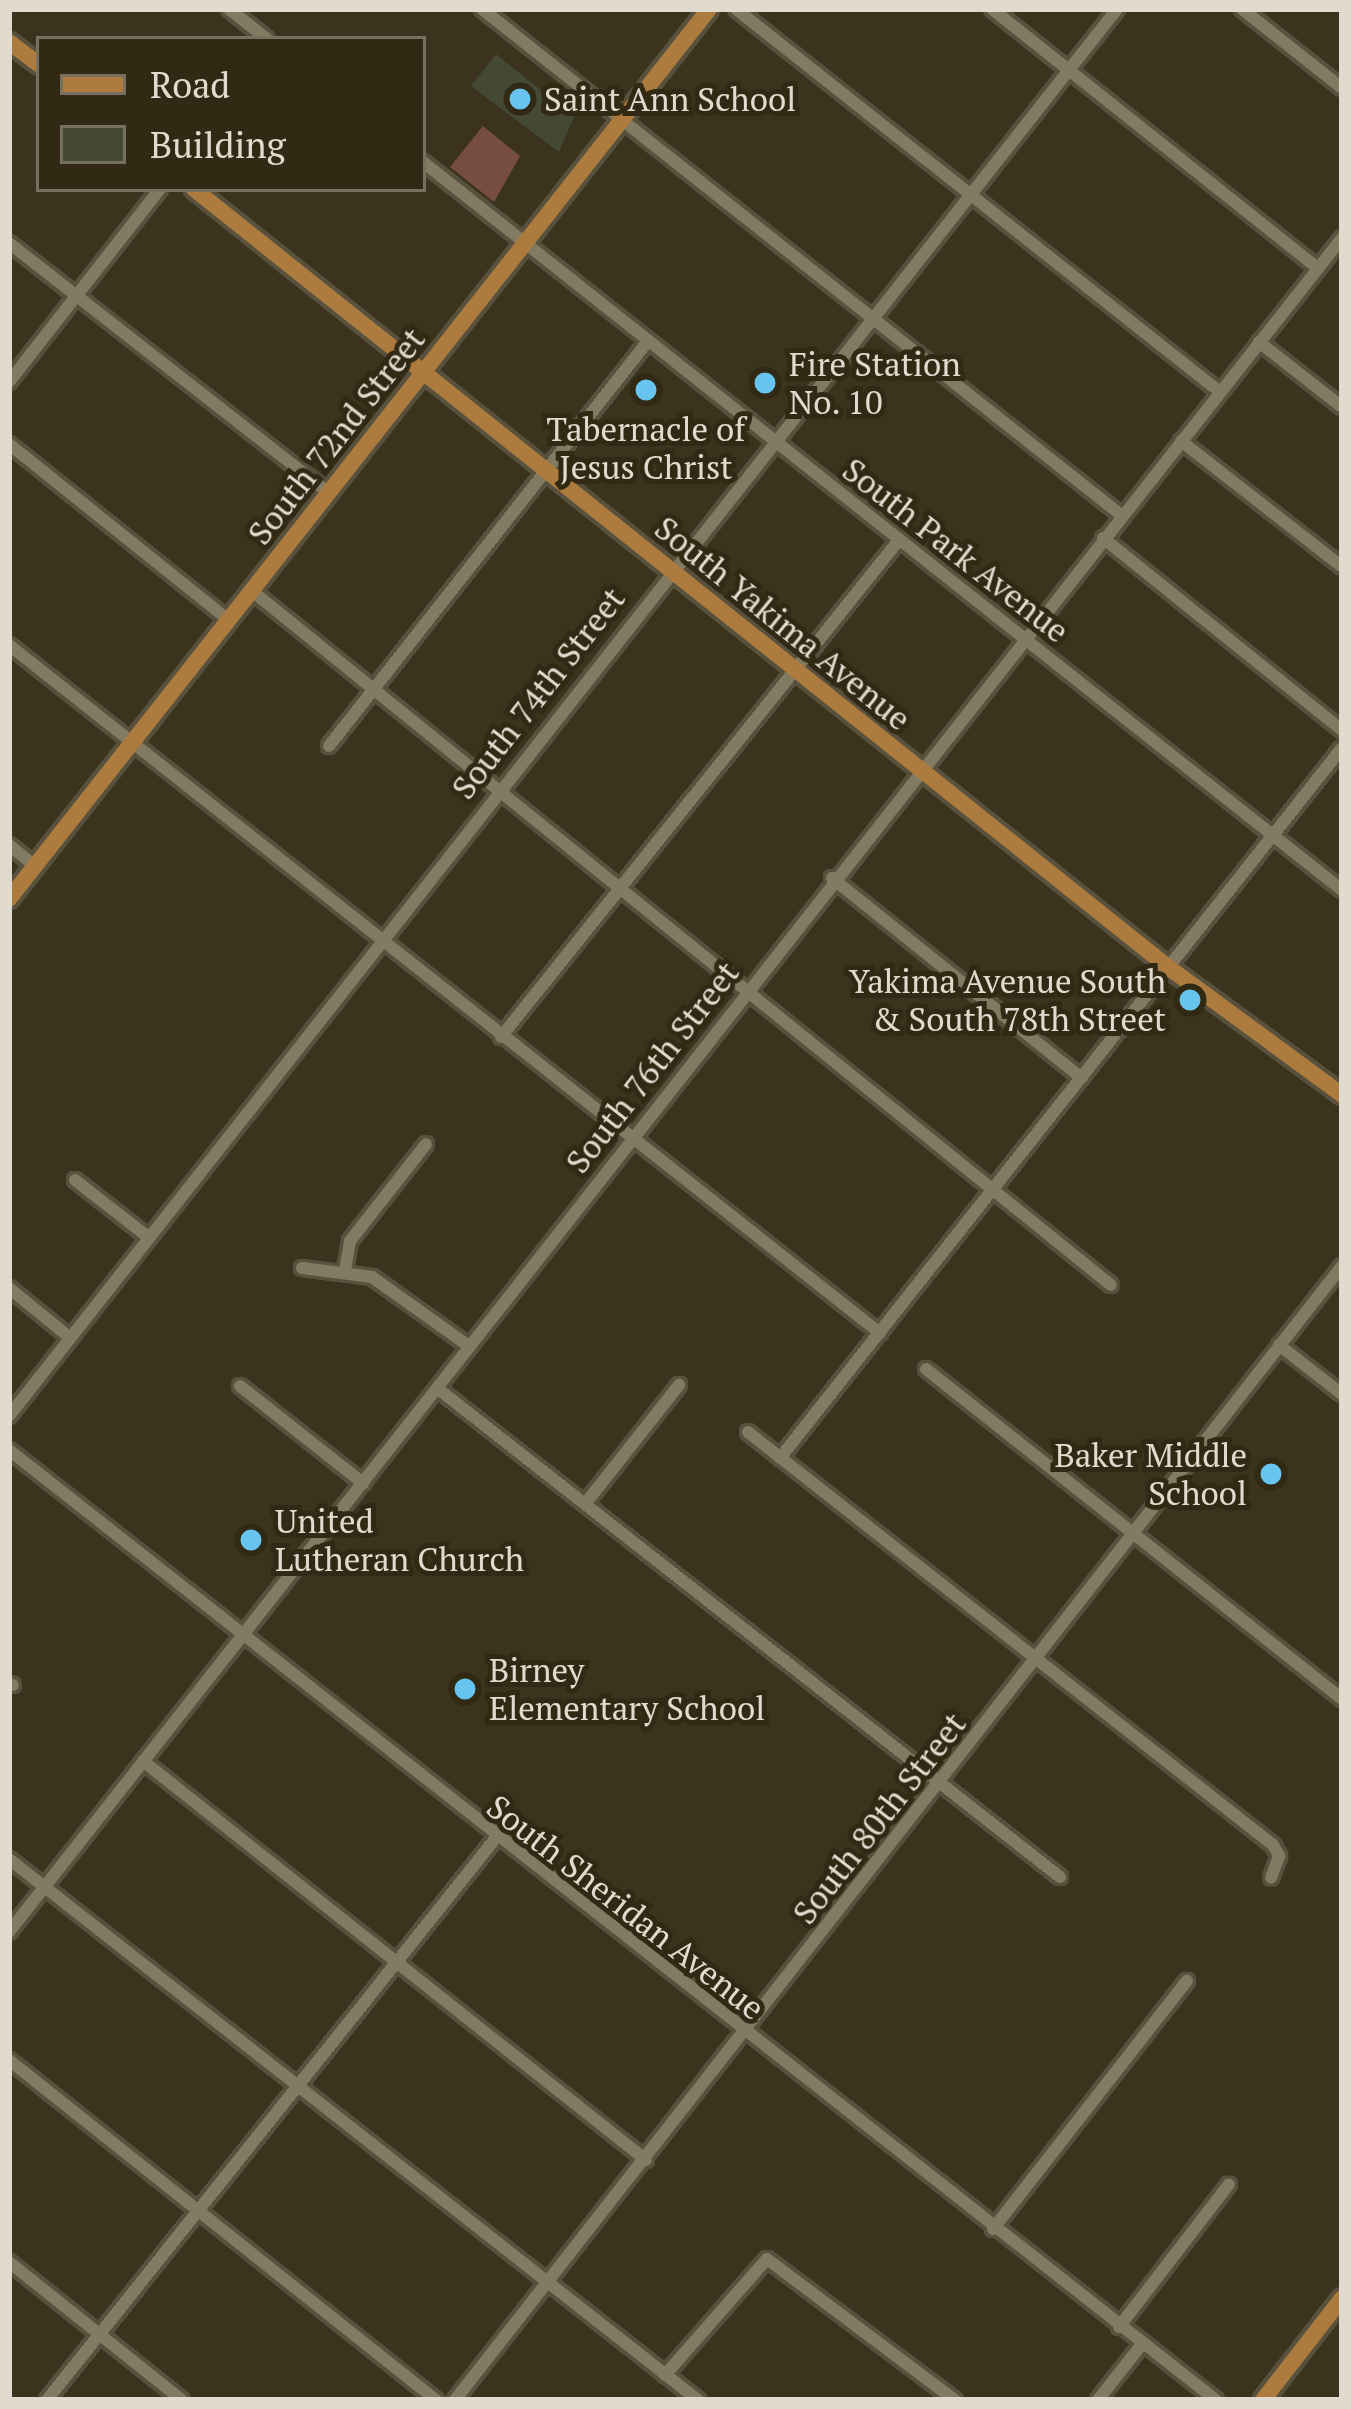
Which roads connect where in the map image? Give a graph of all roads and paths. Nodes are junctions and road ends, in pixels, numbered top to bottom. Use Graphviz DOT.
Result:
graph roads {
  1 [pos="482,9"];
  2 [pos="709,9"];
  3 [pos="736,9"];
  4 [pos="992,9"];
  5 [pos="1117,9"];
  6 [pos="1242,9"];
  7 [pos="232,10"];
  8 [pos="263,36"];
  9 [pos="9,41"];
  10 [pos="36,63"];
  11 [pos="1068,70"];
  12 [pos="1342,88"];
  13 [pos="622,120"];
  14 [pos="426,164"];
  15 [pos="158,192"];
  16 [pos="198,192"];
  17 [pos="969,194"];
  18 [pos="9,243"];
  19 [pos="525,243"];
  20 [pos="1340,244"];
  21 [pos="1318,268"];
  22 [pos="76,296"];
  23 [pos="870,318"];
  24 [pos="648,341"];
  25 [pos="1259,343"];
  26 [pos="424,372"];
  27 [pos="9,382"];
  28 [pos="1220,392"];
  29 [pos="1342,407"];
  30 [pos="773,440"];
  31 [pos="1181,440"];
  32 [pos="9,444"];
  33 [pos="546,470"];
  34 [pos="329,493"];
  35 [pos="1121,515"];
  36 [pos="1103,538"];
  37 [pos="899,539"];
  38 [pos="1342,567"];
  39 [pos="668,571"];
  40 [pos="252,591"];
  41 [pos="229,620"];
  42 [pos="1023,638"];
  43 [pos="9,644"];
  44 [pos="794,670"];
  45 [pos="374,689"];
  46 [pos="1342,730"];
  47 [pos="133,741"];
  48 [pos="329,746"];
  49 [pos="1342,748"];
  50 [pos="918,770"];
  51 [pos="499,786"];
  52 [pos="1273,836"];
  53 [pos="9,845"];
  54 [pos="35,866"];
  55 [pos="832,878"];
  56 [pos="622,886"];
  57 [pos="1342,890"];
  58 [pos="9,899"];
  59 [pos="380,937"];
  60 [pos="1168,967"];
  61 [pos="747,987"];
  62 [pos="501,1037"];
  63 [pos="1082,1078"];
  64 [pos="1342,1095"];
  65 [pos="632,1137"];
  66 [pos="426,1144"];
  67 [pos="75,1180"];
  68 [pos="996,1190"];
  69 [pos="148,1237"];
  70 [pos="1342,1266"];
  71 [pos="302,1268"];
  72 [pos="345,1270"];
  73 [pos="1111,1285"];
  74 [pos="9,1288"];
  75 [pos="880,1333"];
  76 [pos="69,1337"];
  77 [pos="1279,1345"];
  78 [pos="470,1347"];
  79 [pos="926,1369"];
  80 [pos="679,1385"];
  81 [pos="240,1386"];
  82 [pos="437,1388"];
  83 [pos="1342,1394"];
  84 [pos="9,1416"];
  85 [pos="748,1432"];
  86 [pos="9,1450"];
  87 [pos="780,1457"];
  88 [pos="362,1483"];
  89 [pos="585,1504"];
  90 [pos="1131,1533"];
  91 [pos="242,1637"];
  92 [pos="1036,1659"];
  93 [pos="1342,1700"];
  94 [pos="143,1761"];
  95 [pos="940,1783"];
  96 [pos="495,1839"];
  97 [pos="9,1859"];
  98 [pos="1060,1877"];
  99 [pos="1271,1878"];
  100 [pos="44,1887"];
  101 [pos="9,1932"];
  102 [pos="395,1960"];
  103 [pos="1187,1981"];
  104 [pos="745,2035"];
  105 [pos="9,2060"];
  106 [pos="297,2085"];
  107 [pos="646,2160"];
  108 [pos="1229,2184"];
  109 [pos="199,2210"];
  110 [pos="993,2229"];
  111 [pos="9,2262"];
  112 [pos="546,2283"];
  113 [pos="1342,2299"];
  114 [pos="1119,2326"];
  115 [pos="99,2334"];
  116 [pos="1142,2344"];
  117 [pos="665,2375"];
  118 [pos="47,2400"];
  119 [pos="182,2400"];
  120 [pos="436,2400"];
  121 [pos="455,2400"];
  122 [pos="698,2400"];
  123 [pos="955,2400"];
  124 [pos="1098,2400"];
  125 [pos="1216,2400"];
  126 [pos="1263,2400"];
  1 -- 13 [label="street"];
  2 -- 13 [label="main road, South 72nd Street"];
  3 -- 17 [label="street"];
  4 -- 11 [label="street"];
  5 -- 11 [label="street, South 74th Street"];
  6 -- 12 [label="street"];
  7 -- 8 [label="street"];
  9 -- 10 [label="main road"];
  11 -- 17 [label="street, South 74th Street"];
  11 -- 21 [label="street"];
  13 -- 19 [label="main road, South 72nd Street"];
  13 -- 23 [label="street"];
  14 -- 19 [label="street, South Park Avenue"];
  15 -- 22 [label="street"];
  16 -- 26 [label="main road, South Yakima Avenue"];
  17 -- 23 [label="street, South 74th Street"];
  17 -- 28 [label="street"];
  18 -- 22 [label="street"];
  19 -- 24 [label="street, South Park Avenue"];
  19 -- 26 [label="main road, South 72nd Street"];
  20 -- 21 [label="street, South 76th Street"];
  21 -- 25 [label="street, South 76th Street"];
  22 -- 27 [label="street"];
  22 -- 34 [label="street"];
  23 -- 30 [label="street, South 74th Street"];
  23 -- 35 [label="street"];
  24 -- 30 [label="street, South Park Avenue"];
  24 -- 33 [label="street"];
  25 -- 28 [label="street, South 76th Street"];
  25 -- 29 [label="street"];
  26 -- 33 [label="main road, South Yakima Avenue"];
  26 -- 34 [label="main road, South 72nd Street"];
  28 -- 31 [label="street, South 76th Street"];
  30 -- 37 [label="street, South Park Avenue"];
  30 -- 39 [label="street, South 74th Street"];
  31 -- 35 [label="street, South 76th Street"];
  31 -- 38 [label="street"];
  32 -- 41 [label="street"];
  33 -- 39 [label="main road, South Yakima Avenue"];
  33 -- 45 [label="street"];
  34 -- 40 [label="main road, South 72nd Street"];
  35 -- 36 [label="street, South 76th Street"];
  36 -- 42 [label="street, South 76th Street"];
  36 -- 46 [label="street"];
  37 -- 42 [label="street, South Park Avenue"];
  37 -- 44 [label="street"];
  39 -- 44 [label="main road, South Yakima Avenue"];
  39 -- 51 [label="street, South 74th Street"];
  40 -- 41 [label="main road, South 72nd Street"];
  40 -- 45 [label="street"];
  41 -- 47 [label="main road, South 72nd Street"];
  42 -- 50 [label="street, South 76th Street"];
  42 -- 52 [label="street, South Park Avenue"];
  43 -- 47 [label="street"];
  44 -- 50 [label="main road, South Yakima Avenue"];
  44 -- 56 [label="street"];
  45 -- 48 [label="street"];
  45 -- 51 [label="street"];
  47 -- 54 [label="main road, South 72nd Street"];
  47 -- 59 [label="street"];
  49 -- 52 [label="street"];
  50 -- 55 [label="street, South 76th Street"];
  50 -- 60 [label="main road, South Yakima Avenue"];
  51 -- 56 [label="street"];
  51 -- 59 [label="street, South 74th Street"];
  52 -- 57 [label="street, South Park Avenue"];
  52 -- 60 [label="street"];
  53 -- 54 [label="street"];
  54 -- 58 [label="main road, South 72nd Street"];
  55 -- 61 [label="street, South 76th Street"];
  55 -- 63 [label="street"];
  56 -- 61 [label="street"];
  56 -- 62 [label="street"];
  59 -- 62 [label="street"];
  59 -- 69 [label="street, South 74th Street"];
  60 -- 63 [label="street"];
  60 -- 64 [label="main road, South Yakima Avenue"];
  61 -- 65 [label="street, South 76th Street"];
  61 -- 68 [label="street"];
  62 -- 65 [label="street"];
  63 -- 68 [label="street"];
  65 -- 75 [label="street"];
  65 -- 78 [label="street, South 76th Street"];
  66 -- 72 [label="street"];
  67 -- 69 [label="street"];
  68 -- 73 [label="street"];
  68 -- 75 [label="street"];
  69 -- 76 [label="street, South 74th Street"];
  70 -- 77 [label="street, South 80th Street"];
  71 -- 72 [label="street"];
  72 -- 78 [label="street"];
  74 -- 76 [label="street"];
  75 -- 87 [label="street"];
  76 -- 84 [label="street, South 74th Street"];
  77 -- 83 [label="street"];
  77 -- 90 [label="street, South 80th Street"];
  78 -- 82 [label="street, South 76th Street"];
  79 -- 90 [label="street"];
  80 -- 89 [label="street"];
  81 -- 88 [label="street"];
  82 -- 88 [label="street, South 76th Street"];
  82 -- 89 [label="street"];
  85 -- 87 [label="street"];
  86 -- 91 [label="street, South Sheridan Avenue"];
  87 -- 92 [label="street"];
  88 -- 91 [label="street, South 76th Street"];
  89 -- 95 [label="street"];
  90 -- 92 [label="street, South 80th Street"];
  90 -- 93 [label="street"];
  91 -- 94 [label="street, South 76th Street"];
  91 -- 96 [label="street, South Sheridan Avenue"];
  92 -- 95 [label="street, South 80th Street"];
  92 -- 99 [label="street"];
  94 -- 100 [label="street, South 76th Street"];
  94 -- 102 [label="street"];
  95 -- 98 [label="street"];
  95 -- 104 [label="street, South 80th Street"];
  96 -- 102 [label="street"];
  96 -- 104 [label="street, South Sheridan Avenue"];
  97 -- 100 [label="street"];
  100 -- 101 [label="street, South 76th Street"];
  100 -- 106 [label="street"];
  102 -- 106 [label="street"];
  102 -- 107 [label="street"];
  103 -- 110 [label="street"];
  104 -- 107 [label="street, South 80th Street"];
  104 -- 110 [label="street, South Sheridan Avenue"];
  105 -- 109 [label="street"];
  106 -- 109 [label="street"];
  106 -- 112 [label="street"];
  107 -- 112 [label="street, South 80th Street"];
  108 -- 114 [label="street"];
  109 -- 115 [label="street"];
  109 -- 120 [label="street"];
  110 -- 114 [label="street, South Sheridan Avenue"];
  111 -- 115 [label="street"];
  112 -- 117 [label="street"];
  112 -- 121 [label="street, South 80th Street"];
  113 -- 126 [label="main road"];
  114 -- 116 [label="street, South Sheridan Avenue"];
  115 -- 118 [label="street"];
  115 -- 119 [label="street"];
  116 -- 124 [label="street"];
  116 -- 125 [label="street, South Sheridan Avenue"];
  117 -- 122 [label="street"];
  117 -- 123 [label="street"];
}
